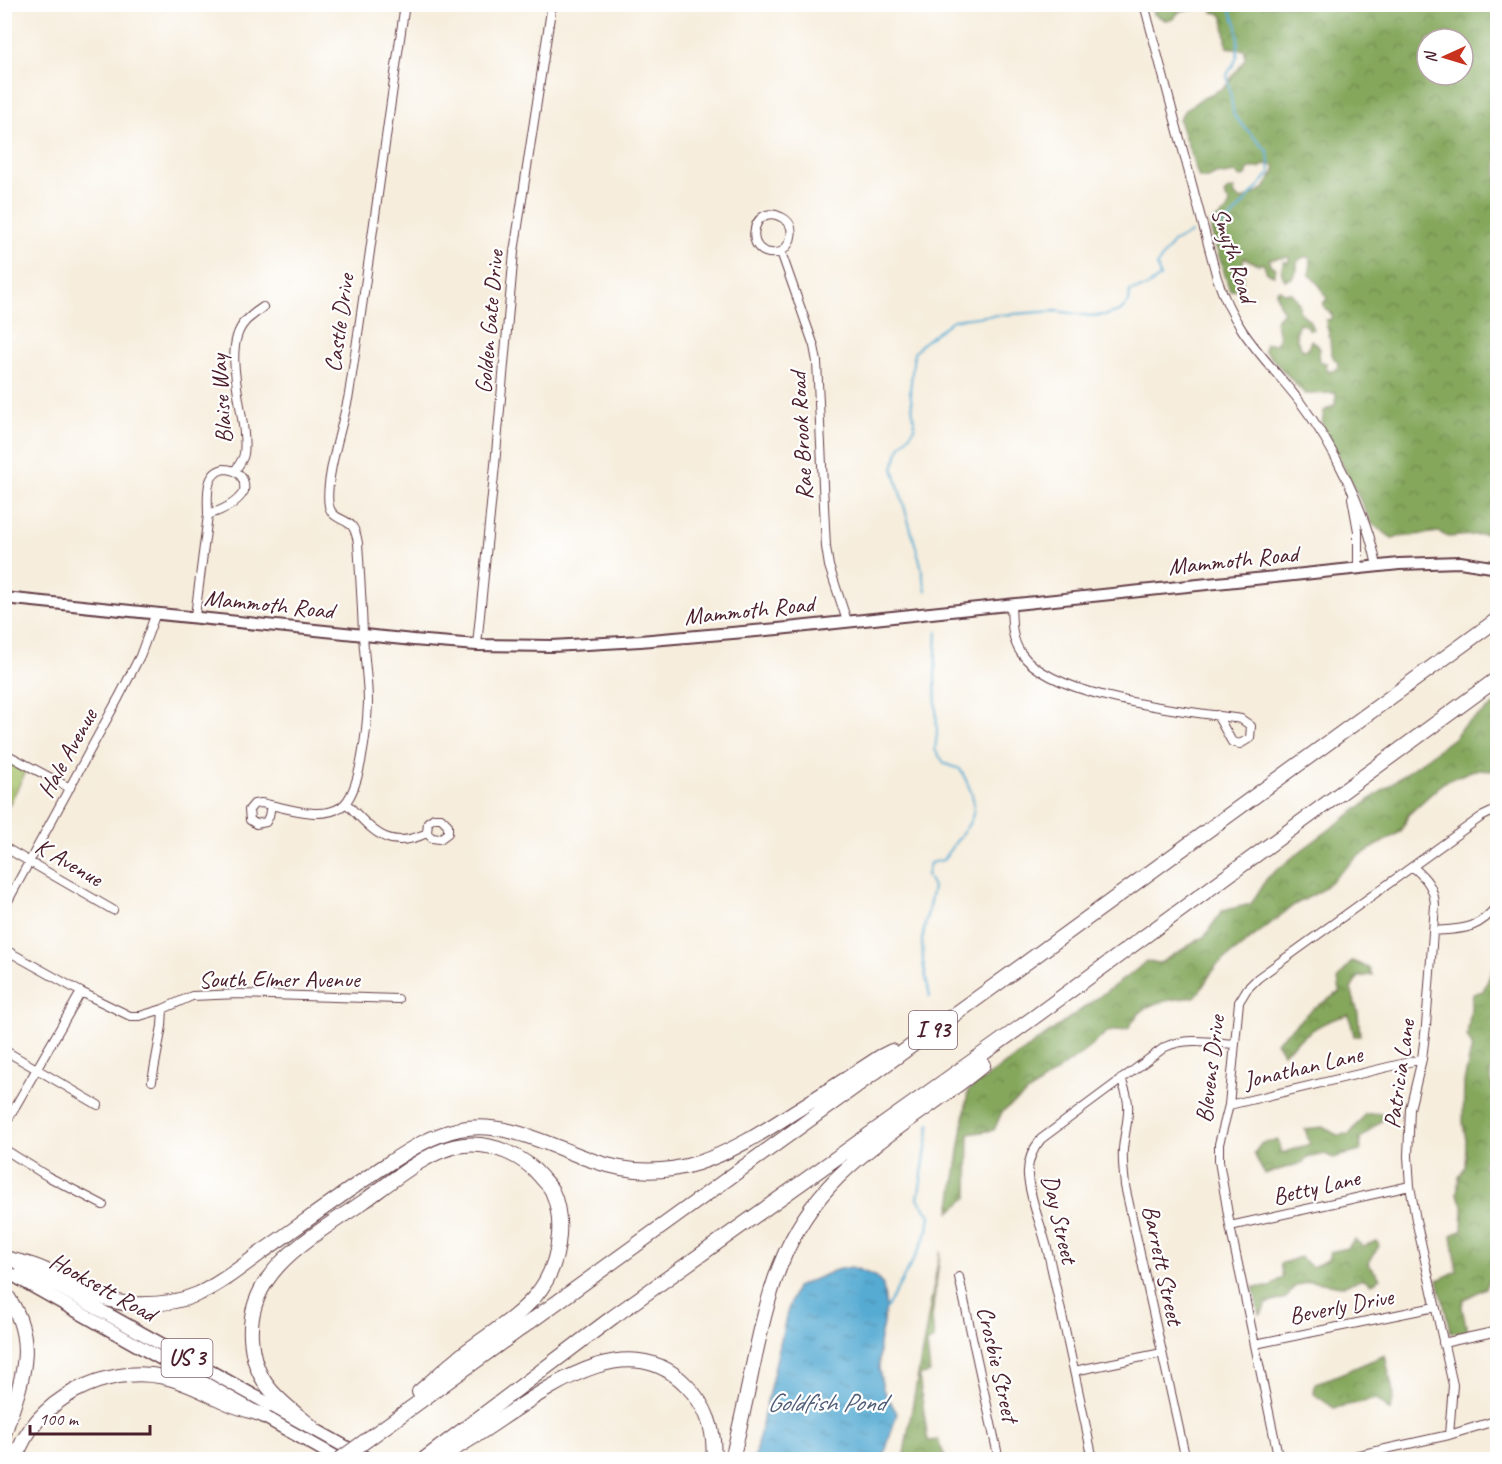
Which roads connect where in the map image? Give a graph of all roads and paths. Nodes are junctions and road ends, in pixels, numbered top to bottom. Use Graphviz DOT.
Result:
graph roads {
  1 [pos="405,4"];
  2 [pos="552,4"];
  3 [pos="1144,4"];
  4 [pos="781,252"];
  5 [pos="243,323"];
  6 [pos="236,471"];
  7 [pos="1349,488"];
  8 [pos="208,515"];
  9 [pos="1377,566"];
  10 [pos="1358,568"];
  11 [pos="1497,568"];
  12 [pos="4,597"];
  13 [pos="1011,605"];
  14 [pos="156,613"];
  15 [pos="195,616"];
  16 [pos="1497,619"];
  17 [pos="847,621"];
  18 [pos="363,635"];
  19 [pos="477,645"];
  20 [pos="1497,678"];
  21 [pos="1217,715"];
  22 [pos="4,753"];
  23 [pos="70,788"];
  24 [pos="346,804"];
  25 [pos="271,805"];
  26 [pos="1497,809"];
  27 [pos="427,833"];
  28 [pos="4,848"];
  29 [pos="29,862"];
  30 [pos="1413,867"];
  31 [pos="1497,904"];
  32 [pos="4,908"];
  33 [pos="113,910"];
  34 [pos="1433,931"];
  35 [pos="4,949"];
  36 [pos="81,992"];
  37 [pos="398,999"];
  38 [pos="163,1009"];
  39 [pos="1034,1018"];
  40 [pos="922,1038"];
  41 [pos="1233,1044"];
  42 [pos="4,1050"];
  43 [pos="1422,1059"];
  44 [pos="37,1068"];
  45 [pos="1121,1079"];
  46 [pos="152,1081"];
  47 [pos="98,1105"];
  48 [pos="1229,1105"];
  49 [pos="4,1126"];
  50 [pos="4,1149"];
  51 [pos="1410,1186"];
  52 [pos="103,1205"];
  53 [pos="1230,1226"];
  54 [pos="6,1262"];
  55 [pos="959,1277"];
  56 [pos="4,1292"];
  57 [pos="1435,1307"];
  58 [pos="1497,1331"];
  59 [pos="1443,1343"];
  60 [pos="1255,1344"];
  61 [pos="1162,1353"];
  62 [pos="1074,1371"];
  63 [pos="263,1415"];
  64 [pos="394,1420"];
  65 [pos="1497,1420"];
  66 [pos="312,1427"];
  67 [pos="4,1434"];
  68 [pos="1449,1435"];
  69 [pos="15,1460"];
  70 [pos="340,1460"];
  71 [pos="369,1460"];
  72 [pos="423,1460"];
  73 [pos="430,1460"];
  74 [pos="713,1460"];
  75 [pos="732,1460"];
  76 [pos="999,1460"];
  77 [pos="1093,1460"];
  78 [pos="1186,1460"];
  79 [pos="1279,1460"];
  80 [pos="1336,1460"];
  1 -- 18 [label="street, Castle Drive"];
  2 -- 19 [label="street, Golden Gate Drive"];
  3 -- 7 [label="street, Smyth Road"];
  4 -- 4 [label="street"];
  4 -- 17 [label="street, Rae Brook Road"];
  5 -- 6 [label="street, Blaise Way"];
  6 -- 8 [label="street"];
  6 -- 8 [label="street"];
  7 -- 9 [label="street, Smyth Road"];
  7 -- 10 [label="street, Smyth Road"];
  8 -- 15 [label="street"];
  9 -- 10 [label="main road, Mammoth Road"];
  9 -- 11 [label="main road, Mammoth Road"];
  10 -- 13 [label="main road, Mammoth Road"];
  12 -- 14 [label="main road, Mammoth Road"];
  13 -- 17 [label="main road, Mammoth Road"];
  13 -- 21 [label="street"];
  14 -- 15 [label="main road, Mammoth Road"];
  14 -- 23 [label="street, Hale Avenue"];
  15 -- 18 [label="main road, Mammoth Road"];
  16 -- 40 [label="highway, I 93"];
  17 -- 19 [label="main road, Mammoth Road"];
  18 -- 19 [label="main road, Mammoth Road"];
  18 -- 24 [label="street, Castle Drive"];
  20 -- 39 [label="highway, I 93"];
  21 -- 21 [label="street"];
  22 -- 23 [label="street"];
  23 -- 29 [label="street, Hale Avenue"];
  24 -- 25 [label="street"];
  24 -- 27 [label="street"];
  26 -- 30 [label="street, Blevens Drive"];
  28 -- 29 [label="street, K Avenue"];
  29 -- 32 [label="street, Hale Avenue"];
  29 -- 33 [label="street, K Avenue"];
  30 -- 34 [label="street, Patricia Lane"];
  30 -- 41 [label="street, Blevens Drive"];
  31 -- 34 [label="street"];
  34 -- 43 [label="street, Patricia Lane"];
  35 -- 36 [label="street, South Elmer Avenue"];
  36 -- 38 [label="street, South Elmer Avenue"];
  36 -- 44 [label="street"];
  37 -- 38 [label="street, South Elmer Avenue"];
  38 -- 46 [label="street"];
  39 -- 72 [label="highway, I 93"];
  39 -- 75 [label="highway"];
  40 -- 54 [label="highway"];
  40 -- 64 [label="highway, I 93"];
  41 -- 45 [label="street, Day Street"];
  41 -- 48 [label="street, Blevens Drive"];
  42 -- 44 [label="street"];
  43 -- 48 [label="street, Jonathan Lane"];
  43 -- 51 [label="street, Patricia Lane"];
  44 -- 47 [label="street"];
  44 -- 49 [label="street"];
  45 -- 61 [label="street, Barrett Street"];
  45 -- 62 [label="street, Day Street"];
  48 -- 53 [label="street, Blevens Drive"];
  50 -- 52 [label="street"];
  51 -- 53 [label="street, Betty Lane"];
  51 -- 57 [label="street, Patricia Lane"];
  53 -- 60 [label="street, Blevens Drive"];
  54 -- 63 [label="main road, Hooksett Road / US 3"];
  54 -- 66 [label="main road, Hooksett Road / US 3"];
  55 -- 76 [label="street, Crosbie Street"];
  56 -- 67 [label="highway"];
  57 -- 59 [label="street, Patricia Lane"];
  57 -- 60 [label="street, Beverly Drive"];
  58 -- 59 [label="street"];
  59 -- 68 [label="street, Patricia Lane"];
  60 -- 79 [label="street, Blevens Drive"];
  61 -- 62 [label="street"];
  61 -- 78 [label="street, Barrett Street"];
  62 -- 77 [label="street, Day Street"];
  63 -- 69 [label="highway"];
  63 -- 70 [label="main road, Hooksett Road / US 3"];
  64 -- 66 [label="highway"];
  64 -- 70 [label="highway, I 93, bridge"];
  65 -- 68 [label="street"];
  66 -- 71 [label="main road, Hooksett Road / US 3"];
  68 -- 80 [label="street"];
  73 -- 74 [label="highway"];
}
